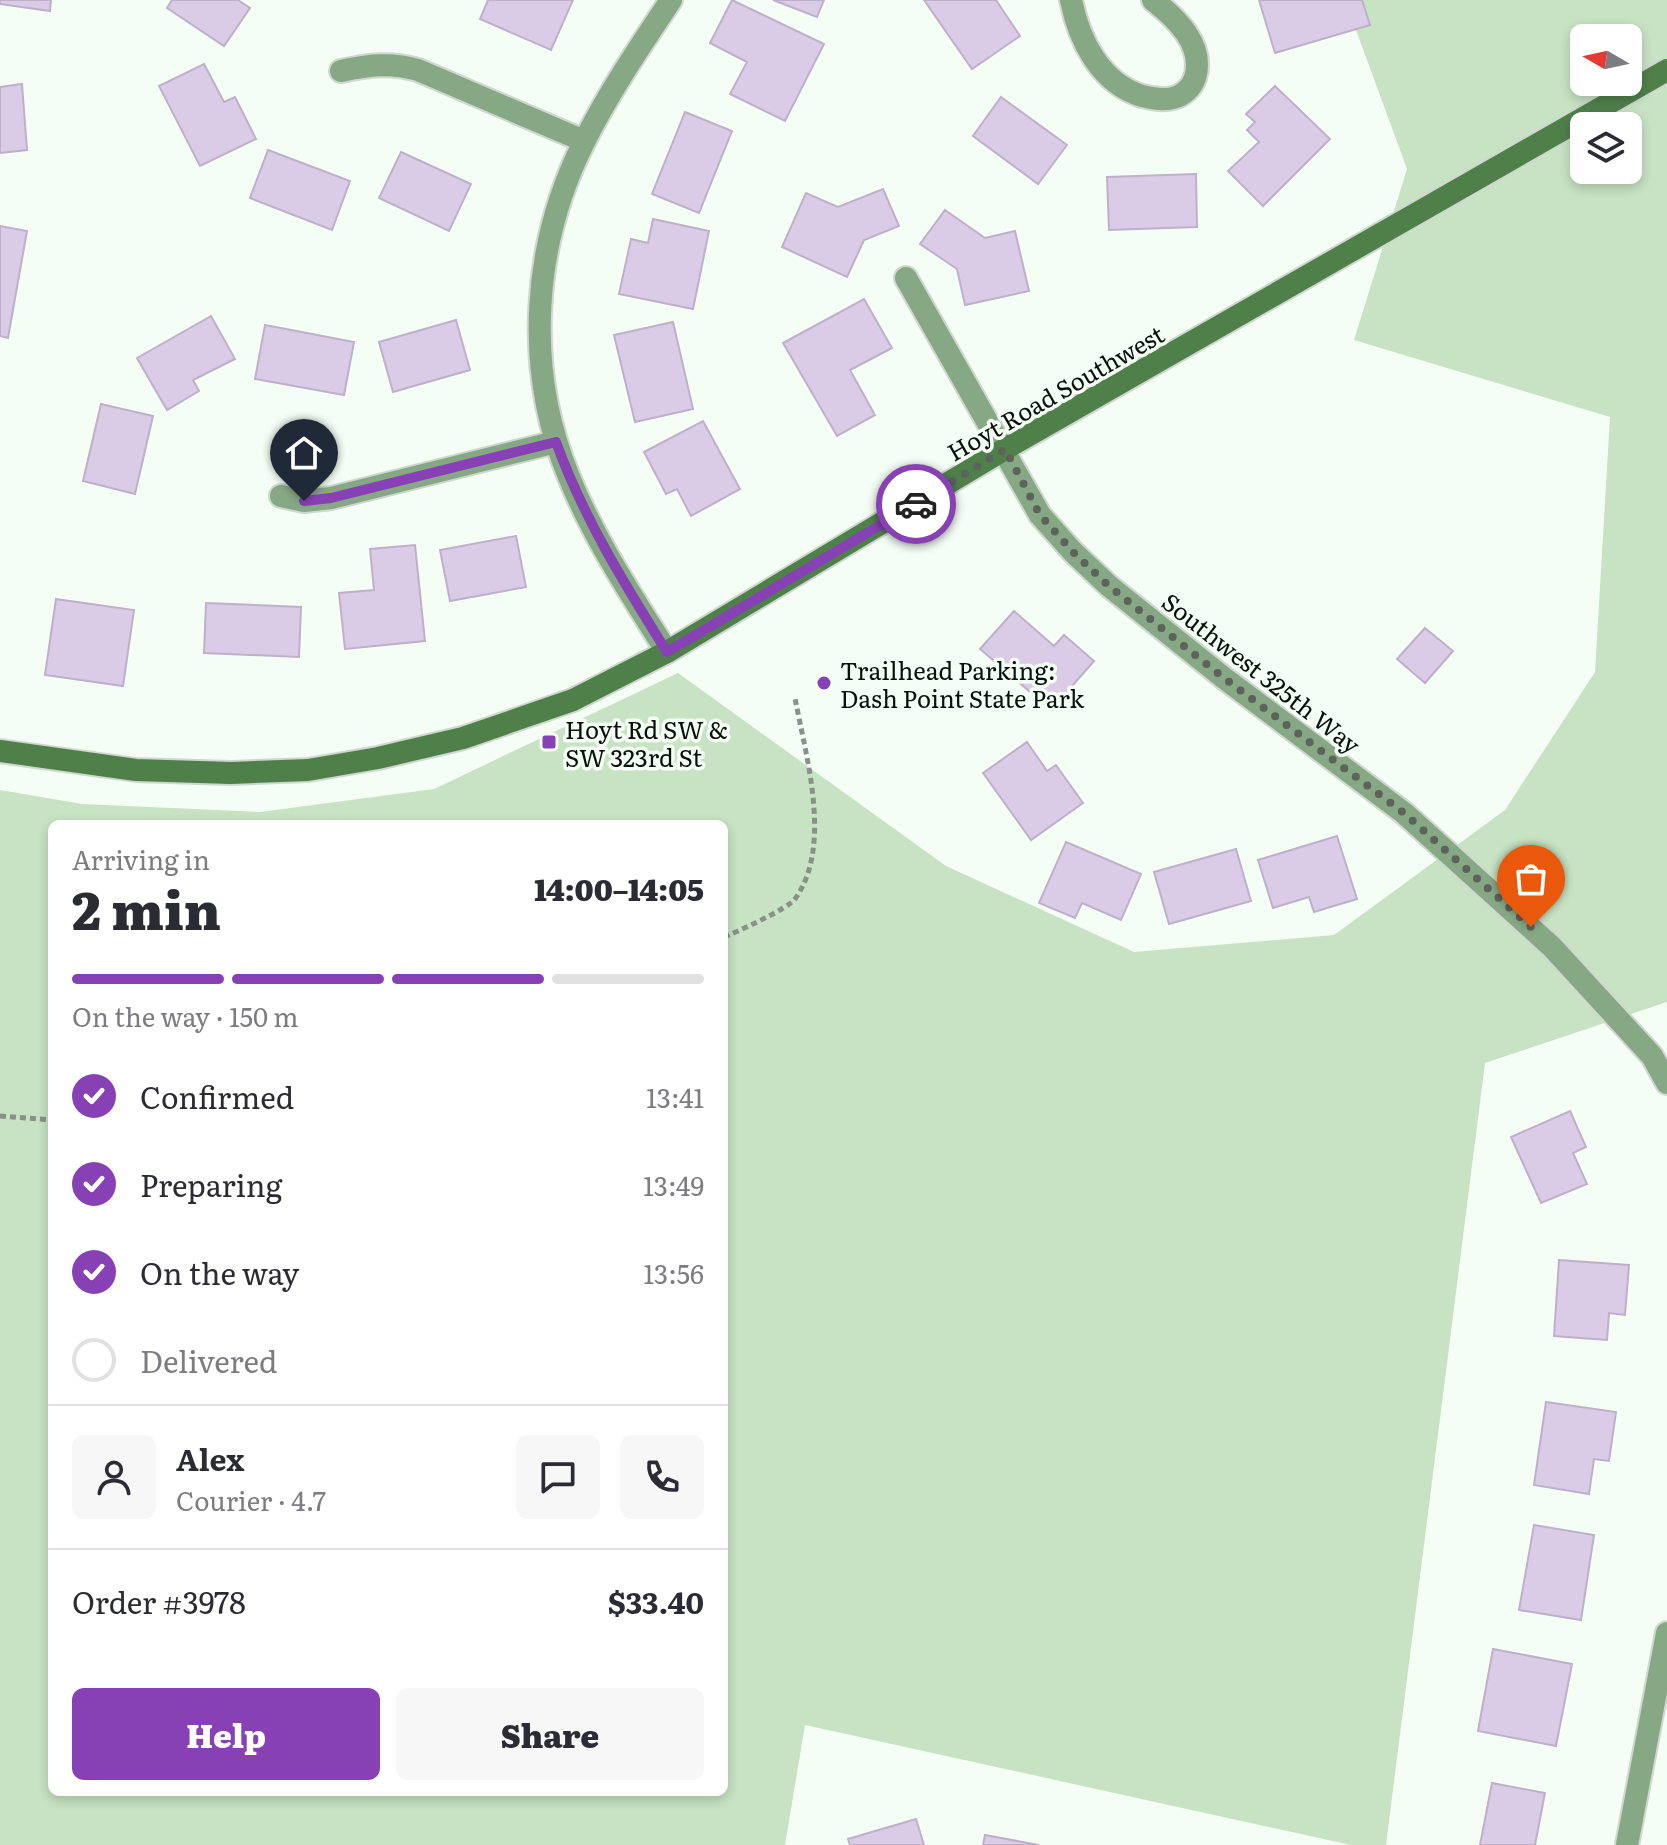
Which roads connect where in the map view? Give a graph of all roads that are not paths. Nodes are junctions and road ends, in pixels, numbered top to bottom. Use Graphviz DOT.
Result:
graph roads {
  1 [pos="671,0"];
  2 [pos="1071,0"];
  3 [pos="1153,0"];
  4 [pos="1667,70"];
  5 [pos="341,71"];
  6 [pos="584,141"];
  7 [pos="906,278"];
  8 [pos="556,442"];
  9 [pos="1005,449"];
  10 [pos="281,496"];
  11 [pos="667,652"];
  12 [pos="0,751"];
  13 [pos="1660,1052"];
  14 [pos="1667,1083"];
  15 [pos="1667,1633"];
  16 [pos="1627,1845"];
  1 -- 6 [label="street"];
  2 -- 3 [label="street"];
  4 -- 9 [label="main road, Hoyt Road Southwest"];
  5 -- 6 [label="street"];
  6 -- 8 [label="street"];
  7 -- 9 [label="street, Southwest 325th Way"];
  8 -- 10 [label="street"];
  8 -- 11 [label="street"];
  9 -- 11 [label="main road, Hoyt Road Southwest"];
  9 -- 13 [label="street, Southwest 325th Way"];
  11 -- 12 [label="main road, Hoyt Road Southwest"];
  13 -- 14 [label="street, Southwest 325th Way"];
  15 -- 16 [label="street"];
}
